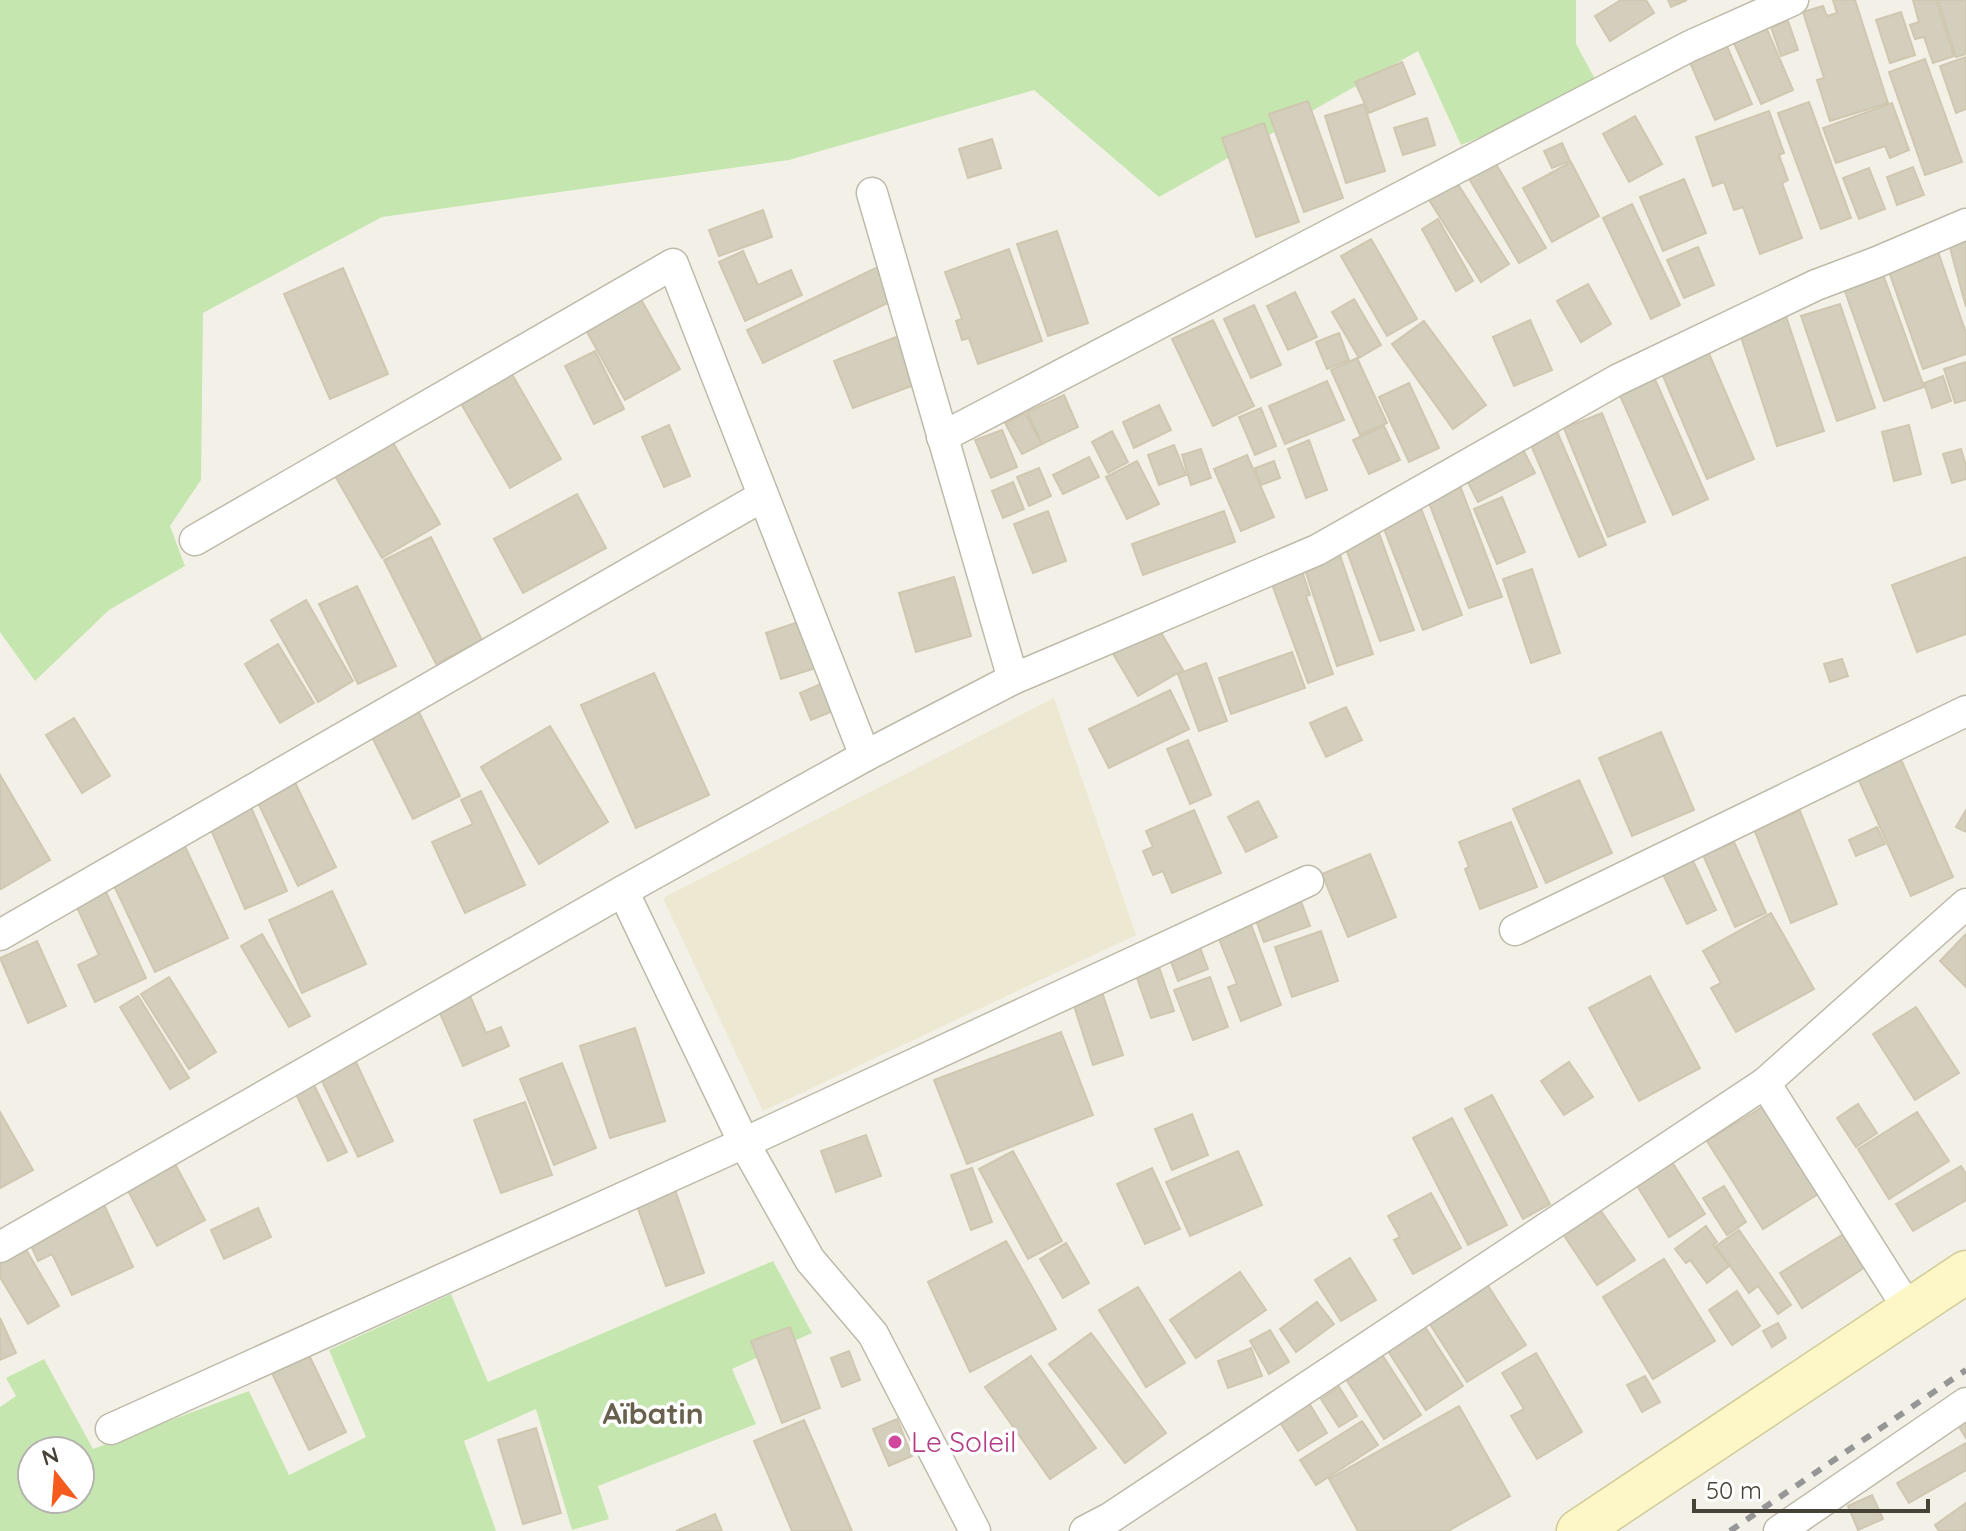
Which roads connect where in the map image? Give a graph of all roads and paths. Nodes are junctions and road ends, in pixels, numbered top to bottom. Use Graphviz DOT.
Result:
graph roads {
  1 [pos="1793,0"];
  2 [pos="872,193"];
  3 [pos="1966,224"];
  4 [pos="942,437"];
  5 [pos="763,496"];
  6 [pos="195,540"];
  7 [pos="1013,679"];
  8 [pos="1966,711"];
  9 [pos="865,756"];
  10 [pos="1308,881"];
  11 [pos="623,891"];
  12 [pos="1966,904"];
  13 [pos="1515,930"];
  14 [pos="0,935"];
  15 [pos="1765,1083"];
  16 [pos="744,1143"];
  17 [pos="0,1247"];
  18 [pos="1966,1272"];
  19 [pos="1909,1310"];
  20 [pos="1966,1403"];
  21 [pos="111,1429"];
  22 [pos="975,1531"];
  23 [pos="1085,1531"];
  24 [pos="1578,1531"];
  25 [pos="1779,1531"];
  1 -- 4 [label="street"];
  2 -- 4 [label="street"];
  3 -- 7 [label="street"];
  4 -- 7 [label="street"];
  5 -- 6 [label="street"];
  5 -- 9 [label="street"];
  5 -- 14 [label="street"];
  7 -- 9 [label="street"];
  8 -- 13 [label="street"];
  9 -- 11 [label="street"];
  10 -- 16 [label="street"];
  11 -- 16 [label="street"];
  11 -- 17 [label="street"];
  12 -- 15 [label="street"];
  15 -- 19 [label="street"];
  15 -- 23 [label="street"];
  16 -- 21 [label="street"];
  16 -- 22 [label="street"];
  18 -- 19 [label="main road"];
  19 -- 24 [label="main road"];
  20 -- 25 [label="street"];
}
